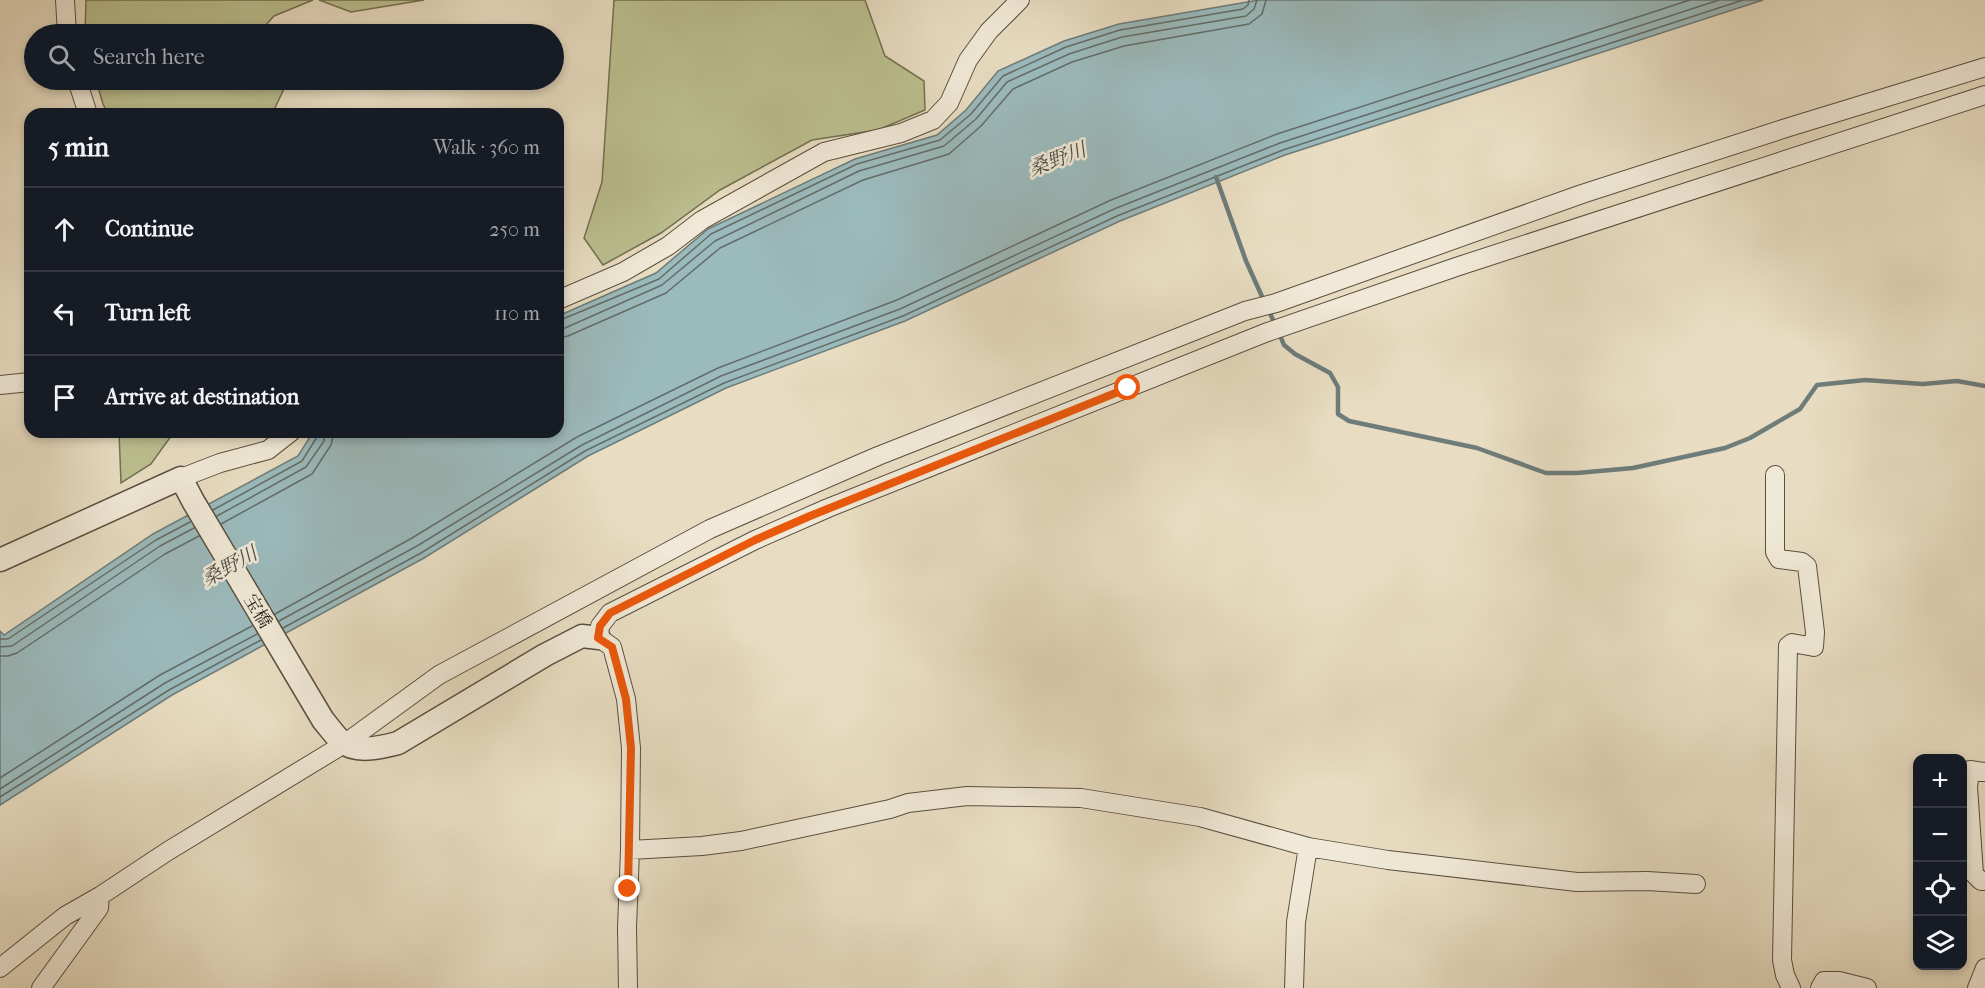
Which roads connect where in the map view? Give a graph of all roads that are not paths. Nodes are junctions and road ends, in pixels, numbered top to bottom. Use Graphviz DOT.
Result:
graph roads {
  1 [pos="65,0"];
  2 [pos="1020,0"];
  3 [pos="66,24"];
  4 [pos="1985,67"];
  5 [pos="80,90"];
  6 [pos="1985,95"];
  7 [pos="86,108"];
  8 [pos="564,297"];
  9 [pos="24,382"];
  10 [pos="0,385"];
  11 [pos="283,438"];
  12 [pos="1775,475"];
  13 [pos="181,478"];
  14 [pos="0,560"];
  15 [pos="598,638"];
  16 [pos="344,744"];
  17 [pos="1985,772"];
  18 [pos="1308,847"];
  19 [pos="630,850"];
  20 [pos="1985,881"];
  21 [pos="1696,884"];
  22 [pos="100,896"];
  23 [pos="0,968"];
  24 [pos="1985,968"];
  25 [pos="42,988"];
  26 [pos="628,988"];
  27 [pos="1294,988"];
  28 [pos="1791,988"];
  29 [pos="1820,988"];
  30 [pos="1867,988"];
  31 [pos="1977,988"];
  1 -- 3 [label="street"];
  2 -- 8 [label="street"];
  4 -- 16 [label="street"];
  5 -- 7 [label="street"];
  6 -- 15 [label="street"];
  9 -- 10 [label="street"];
  11 -- 13 [label="street"];
  12 -- 28 [label="street"];
  13 -- 14 [label="street"];
  13 -- 16 [label="street, 宝橋"];
  15 -- 16 [label="street"];
  15 -- 19 [label="street"];
  16 -- 22 [label="street"];
  17 -- 20 [label="street"];
  18 -- 19 [label="street"];
  18 -- 21 [label="street"];
  18 -- 27 [label="street"];
  19 -- 26 [label="street"];
  22 -- 23 [label="street"];
  22 -- 25 [label="street"];
  24 -- 31 [label="street"];
  29 -- 30 [label="street"];
}
